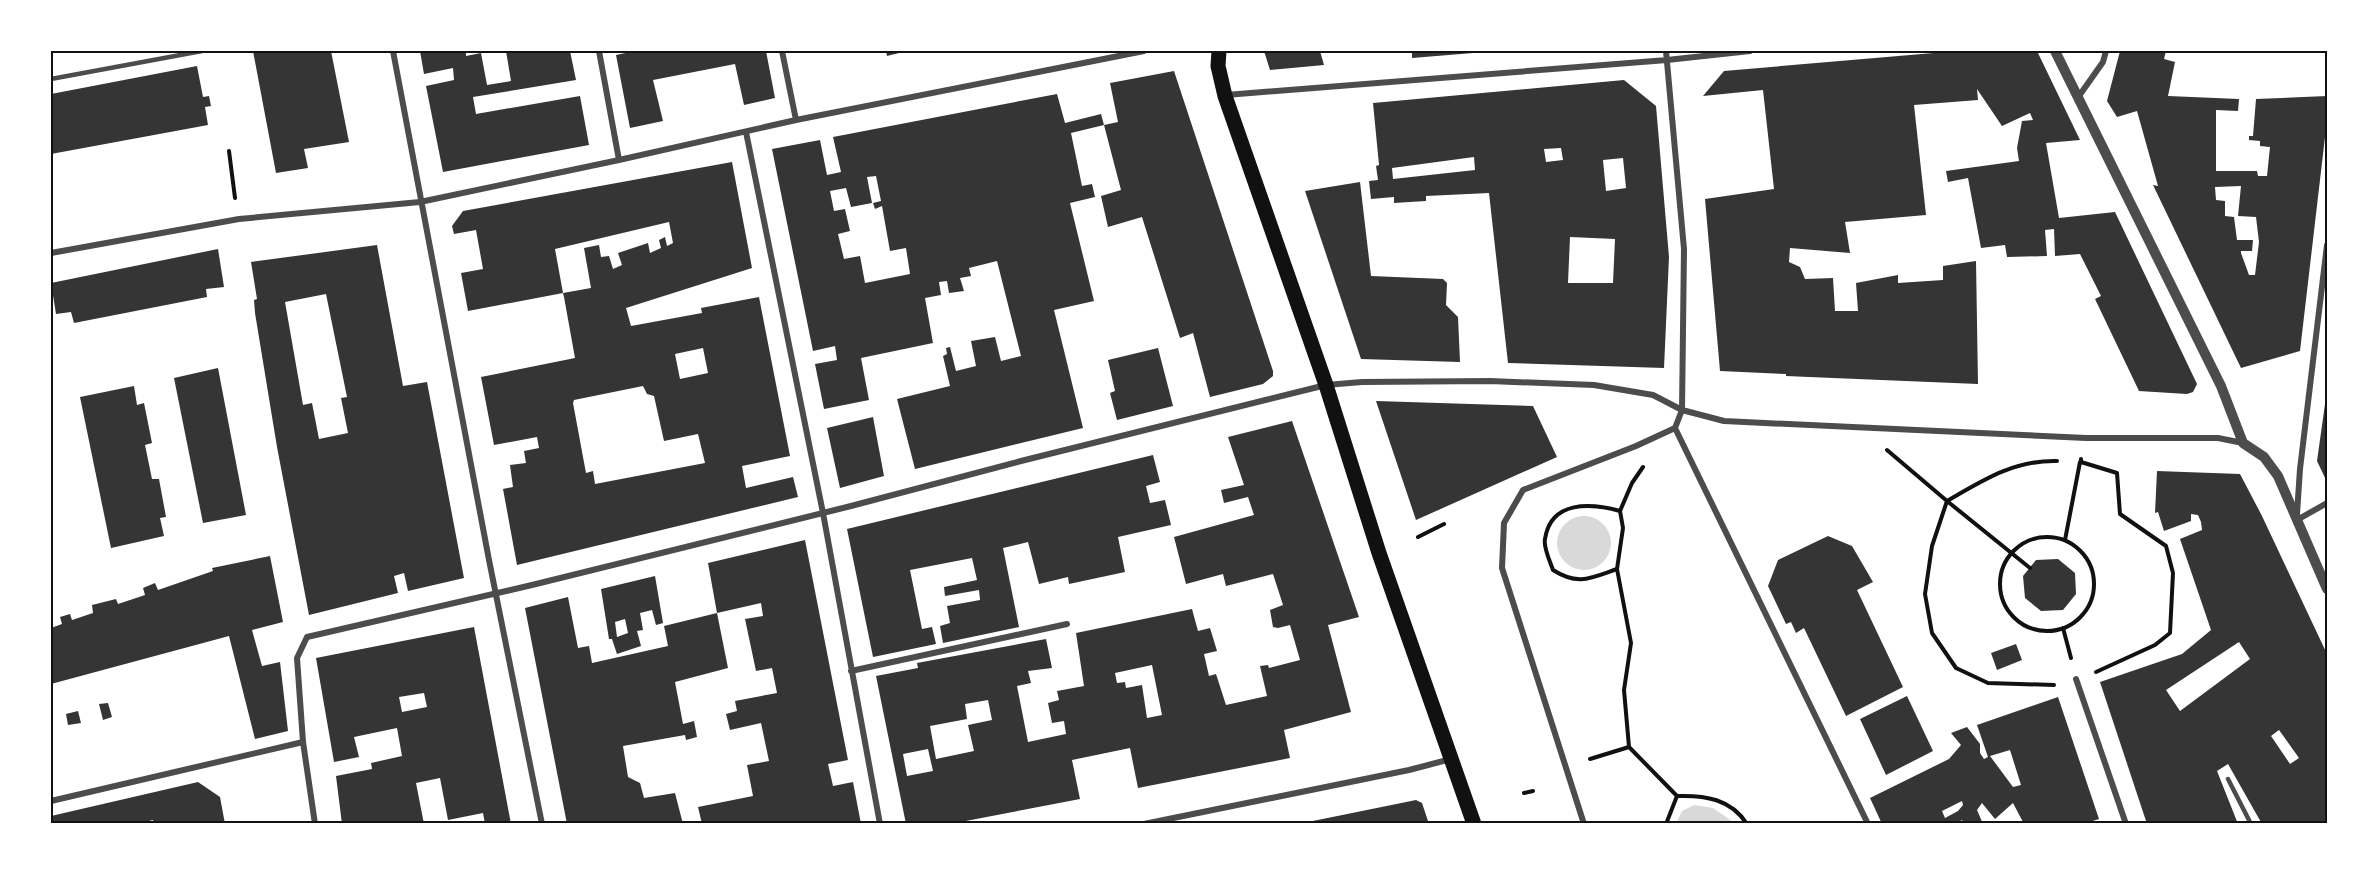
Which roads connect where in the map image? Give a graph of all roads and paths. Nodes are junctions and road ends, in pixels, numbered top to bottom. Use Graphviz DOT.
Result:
graph roads {
  1 [pos="202,51"];
  2 [pos="393,51"];
  3 [pos="599,51"];
  4 [pos="782,51"];
  5 [pos="1144,51"];
  6 [pos="1219,51"];
  7 [pos="1666,51"];
  8 [pos="1750,51"];
  9 [pos="2055,51"];
  10 [pos="2106,51"];
  11 [pos="1667,60"];
  12 [pos="51,79"];
  13 [pos="1225,96"];
  14 [pos="2079,96"];
  15 [pos="796,120"];
  16 [pos="746,132"];
  17 [pos="229,151"];
  18 [pos="619,160"];
  19 [pos="232,180"];
  20 [pos="420,202"];
  21 [pos="2327,245"];
  22 [pos="51,253"];
  23 [pos="1326,385"];
  24 [pos="1683,410"];
  25 [pos="1859,427"];
  26 [pos="1675,428"];
  27 [pos="2086,438"];
  28 [pos="2243,443"];
  29 [pos="2062,462"];
  30 [pos="2072,462"];
  31 [pos="2081,462"];
  32 [pos="1644,466"];
  33 [pos="1947,501"];
  34 [pos="2327,503"];
  35 [pos="1620,511"];
  36 [pos="823,513"];
  37 [pos="2296,520"];
  38 [pos="1444,524"];
  39 [pos="1418,537"];
  40 [pos="2065,540"];
  41 [pos="2011,551"];
  42 [pos="2030,568"];
  43 [pos="1617,569"];
  44 [pos="2327,589"];
  45 [pos="495,594"];
  46 [pos="1067,624"];
  47 [pos="2063,628"];
  48 [pos="2068,649"];
  49 [pos="851,671"];
  50 [pos="2076,679"];
  51 [pos="303,742"];
  52 [pos="1629,747"];
  53 [pos="1452,759"];
  54 [pos="1590,759"];
  55 [pos="2228,779"];
  56 [pos="1533,791"];
  57 [pos="1524,793"];
  58 [pos="1677,796"];
  59 [pos="51,801"];
  60 [pos="315,824"];
  61 [pos="542,824"];
  62 [pos="880,824"];
  63 [pos="1144,824"];
  64 [pos="1473,824"];
  65 [pos="1584,824"];
  66 [pos="1666,824"];
  67 [pos="1747,824"];
  68 [pos="1868,824"];
  69 [pos="2126,824"];
  70 [pos="2251,824"];
  1 -- 12 [label="lane"];
  2 -- 20 [label="street"];
  3 -- 18 [label="street"];
  4 -- 15 [label="street"];
  5 -- 15 [label="street"];
  6 -- 13 [label="main road"];
  7 -- 11 [label="street"];
  8 -- 11 [label="street"];
  9 -- 14 [label="street"];
  10 -- 14 [label="street"];
  11 -- 13 [label="street"];
  11 -- 24 [label="street"];
  13 -- 23 [label="main road"];
  14 -- 28 [label="street"];
  15 -- 16 [label="street"];
  16 -- 18 [label="street"];
  16 -- 36 [label="street"];
  17 -- 19 [label="path"];
  18 -- 20 [label="street"];
  20 -- 22 [label="street"];
  20 -- 45 [label="street"];
  21 -- 37 [label="street"];
  23 -- 24 [label="street"];
  23 -- 36 [label="street"];
  23 -- 53 [label="main road"];
  24 -- 25 [label="street"];
  24 -- 26 [label="street"];
  25 -- 27 [label="street"];
  25 -- 33 [label="path"];
  26 -- 65 [label="street"];
  26 -- 68 [label="street"];
  27 -- 28 [label="street"];
  27 -- 31 [label="path"];
  28 -- 37 [label="street"];
  29 -- 33 [label="path"];
  30 -- 31 [label="path"];
  31 -- 40 [label="path"];
  31 -- 50 [label="path"];
  32 -- 35 [label="path"];
  33 -- 41 [label="path"];
  33 -- 50 [label="path"];
  34 -- 37 [label="street"];
  35 -- 43 [label="path"];
  35 -- 43 [label="path"];
  36 -- 45 [label="street"];
  36 -- 49 [label="street"];
  37 -- 44 [label="street"];
  38 -- 39 [label="path"];
  40 -- 41 [label="path"];
  40 -- 47 [label="path"];
  41 -- 42 [label="path"];
  41 -- 47 [label="path"];
  43 -- 52 [label="path"];
  45 -- 51 [label="street"];
  45 -- 61 [label="street"];
  46 -- 49 [label="street"];
  47 -- 48 [label="path"];
  49 -- 62 [label="street"];
  50 -- 69 [label="street"];
  51 -- 59 [label="street"];
  51 -- 60 [label="street"];
  52 -- 54 [label="path"];
  52 -- 58 [label="path"];
  53 -- 63 [label="street"];
  53 -- 64 [label="main road"];
  55 -- 70 [label="lane"];
  56 -- 57 [label="path"];
  58 -- 66 [label="path"];
  58 -- 67 [label="path"];
}
